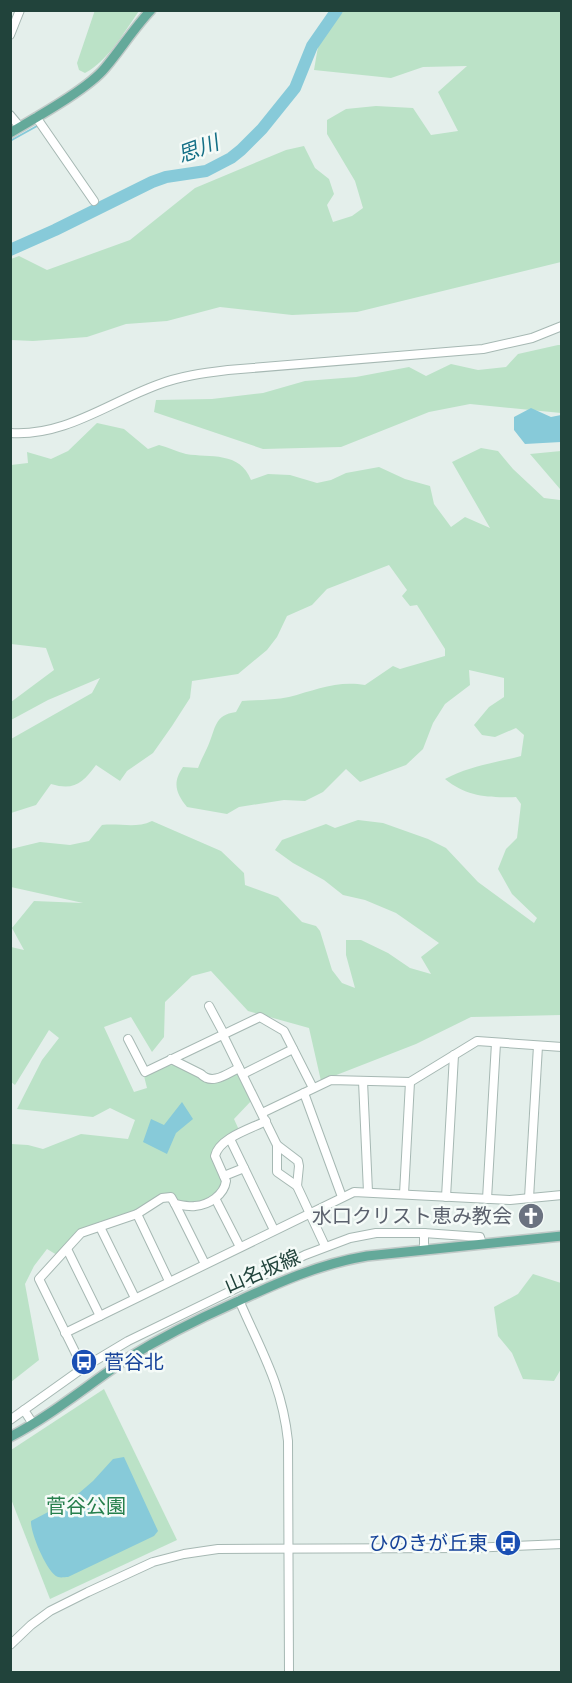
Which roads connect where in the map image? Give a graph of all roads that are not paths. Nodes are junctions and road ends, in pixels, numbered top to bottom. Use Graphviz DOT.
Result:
graph roads {
  1 [pos="20,10"];
  2 [pos="151,10"];
  3 [pos="10,34"];
  4 [pos="10,115"];
  5 [pos="36,117"];
  6 [pos="20,127"];
  7 [pos="10,133"];
  8 [pos="94,201"];
  9 [pos="561,326"];
  10 [pos="10,433"];
  11 [pos="209,1006"];
  12 [pos="223,1034"];
  13 [pos="128,1039"];
  14 [pos="496,1043"];
  15 [pos="538,1046"];
  16 [pos="561,1047"];
  17 [pos="293,1049"];
  18 [pos="454,1055"];
  19 [pos="171,1059"];
  20 [pos="241,1071"];
  21 [pos="363,1081"];
  22 [pos="410,1083"];
  23 [pos="313,1088"];
  24 [pos="304,1093"];
  25 [pos="262,1113"];
  26 [pos="266,1121"];
  27 [pos="230,1139"];
  28 [pos="277,1145"];
  29 [pos="244,1168"];
  30 [pos="224,1176"];
  31 [pos="297,1186"];
  32 [pos="368,1192"];
  33 [pos="404,1194"];
  34 [pos="561,1195"];
  35 [pos="342,1197"];
  36 [pos="446,1197"];
  37 [pos="529,1198"];
  38 [pos="487,1199"];
  39 [pos="216,1200"];
  40 [pos="175,1204"];
  41 [pos="310,1213"];
  42 [pos="137,1214"];
  43 [pos="100,1227"];
  44 [pos="274,1230"];
  45 [pos="423,1233"];
  46 [pos="561,1236"];
  47 [pos="482,1244"];
  48 [pos="326,1246"];
  49 [pos="240,1247"];
  50 [pos="67,1249"];
  51 [pos="423,1250"];
  52 [pos="205,1264"];
  53 [pos="170,1281"];
  54 [pos="135,1298"];
  55 [pos="239,1300"];
  56 [pos="100,1316"];
  57 [pos="65,1333"];
  58 [pos="83,1368"];
  59 [pos="24,1410"];
  60 [pos="10,1420"];
  61 [pos="33,1424"];
  62 [pos="10,1437"];
  63 [pos="561,1544"];
  64 [pos="289,1548"];
  65 [pos="10,1645"];
  66 [pos="289,1672"];
  1 -- 3 [label="street"];
  2 -- 5 [label="main road"];
  4 -- 6 [label="street"];
  5 -- 6 [label="main road"];
  5 -- 8 [label="street"];
  6 -- 7 [label="main road"];
  9 -- 10 [label="street"];
  11 -- 12 [label="street"];
  12 -- 17 [label="street"];
  12 -- 19 [label="street"];
  12 -- 20 [label="street"];
  13 -- 19 [label="street"];
  14 -- 15 [label="street"];
  14 -- 18 [label="street"];
  14 -- 38 [label="street"];
  15 -- 16 [label="street"];
  15 -- 37 [label="street"];
  17 -- 20 [label="street"];
  17 -- 23 [label="street"];
  18 -- 22 [label="street"];
  18 -- 36 [label="street"];
  19 -- 20 [label="street"];
  20 -- 25 [label="street"];
  21 -- 22 [label="street"];
  21 -- 23 [label="street"];
  21 -- 32 [label="street"];
  22 -- 33 [label="street"];
  23 -- 24 [label="street"];
  24 -- 25 [label="street"];
  24 -- 35 [label="street"];
  25 -- 26 [label="street"];
  26 -- 27 [label="street"];
  26 -- 28 [label="street"];
  27 -- 29 [label="street"];
  27 -- 30 [label="street"];
  28 -- 31 [label="street"];
  28 -- 31 [label="street"];
  29 -- 30 [label="street"];
  29 -- 44 [label="street"];
  30 -- 39 [label="street"];
  31 -- 41 [label="street"];
  32 -- 33 [label="street"];
  32 -- 35 [label="street"];
  33 -- 36 [label="street"];
  34 -- 37 [label="street"];
  35 -- 41 [label="street"];
  36 -- 38 [label="street"];
  37 -- 38 [label="street"];
  39 -- 40 [label="street"];
  39 -- 49 [label="street"];
  40 -- 42 [label="street"];
  40 -- 52 [label="street"];
  41 -- 44 [label="street"];
  41 -- 48 [label="street"];
  42 -- 43 [label="street"];
  42 -- 53 [label="street"];
  43 -- 50 [label="street"];
  43 -- 54 [label="street"];
  44 -- 49 [label="street"];
  45 -- 47 [label="street"];
  45 -- 48 [label="street"];
  45 -- 51 [label="street"];
  46 -- 47 [label="main road, 山名坂線"];
  47 -- 51 [label="main road, 山名坂線"];
  48 -- 58 [label="street"];
  49 -- 52 [label="street"];
  50 -- 56 [label="street"];
  50 -- 57 [label="street"];
  51 -- 55 [label="main road, 山名坂線"];
  52 -- 53 [label="street"];
  53 -- 54 [label="street"];
  54 -- 56 [label="street"];
  55 -- 61 [label="main road, 山名坂線"];
  55 -- 64 [label="street"];
  56 -- 57 [label="street"];
  57 -- 58 [label="street"];
  58 -- 59 [label="street"];
  59 -- 60 [label="street"];
  59 -- 61 [label="street"];
  61 -- 62 [label="main road, 山名坂線"];
  63 -- 64 [label="street"];
  64 -- 65 [label="street"];
  64 -- 66 [label="street"];
}
